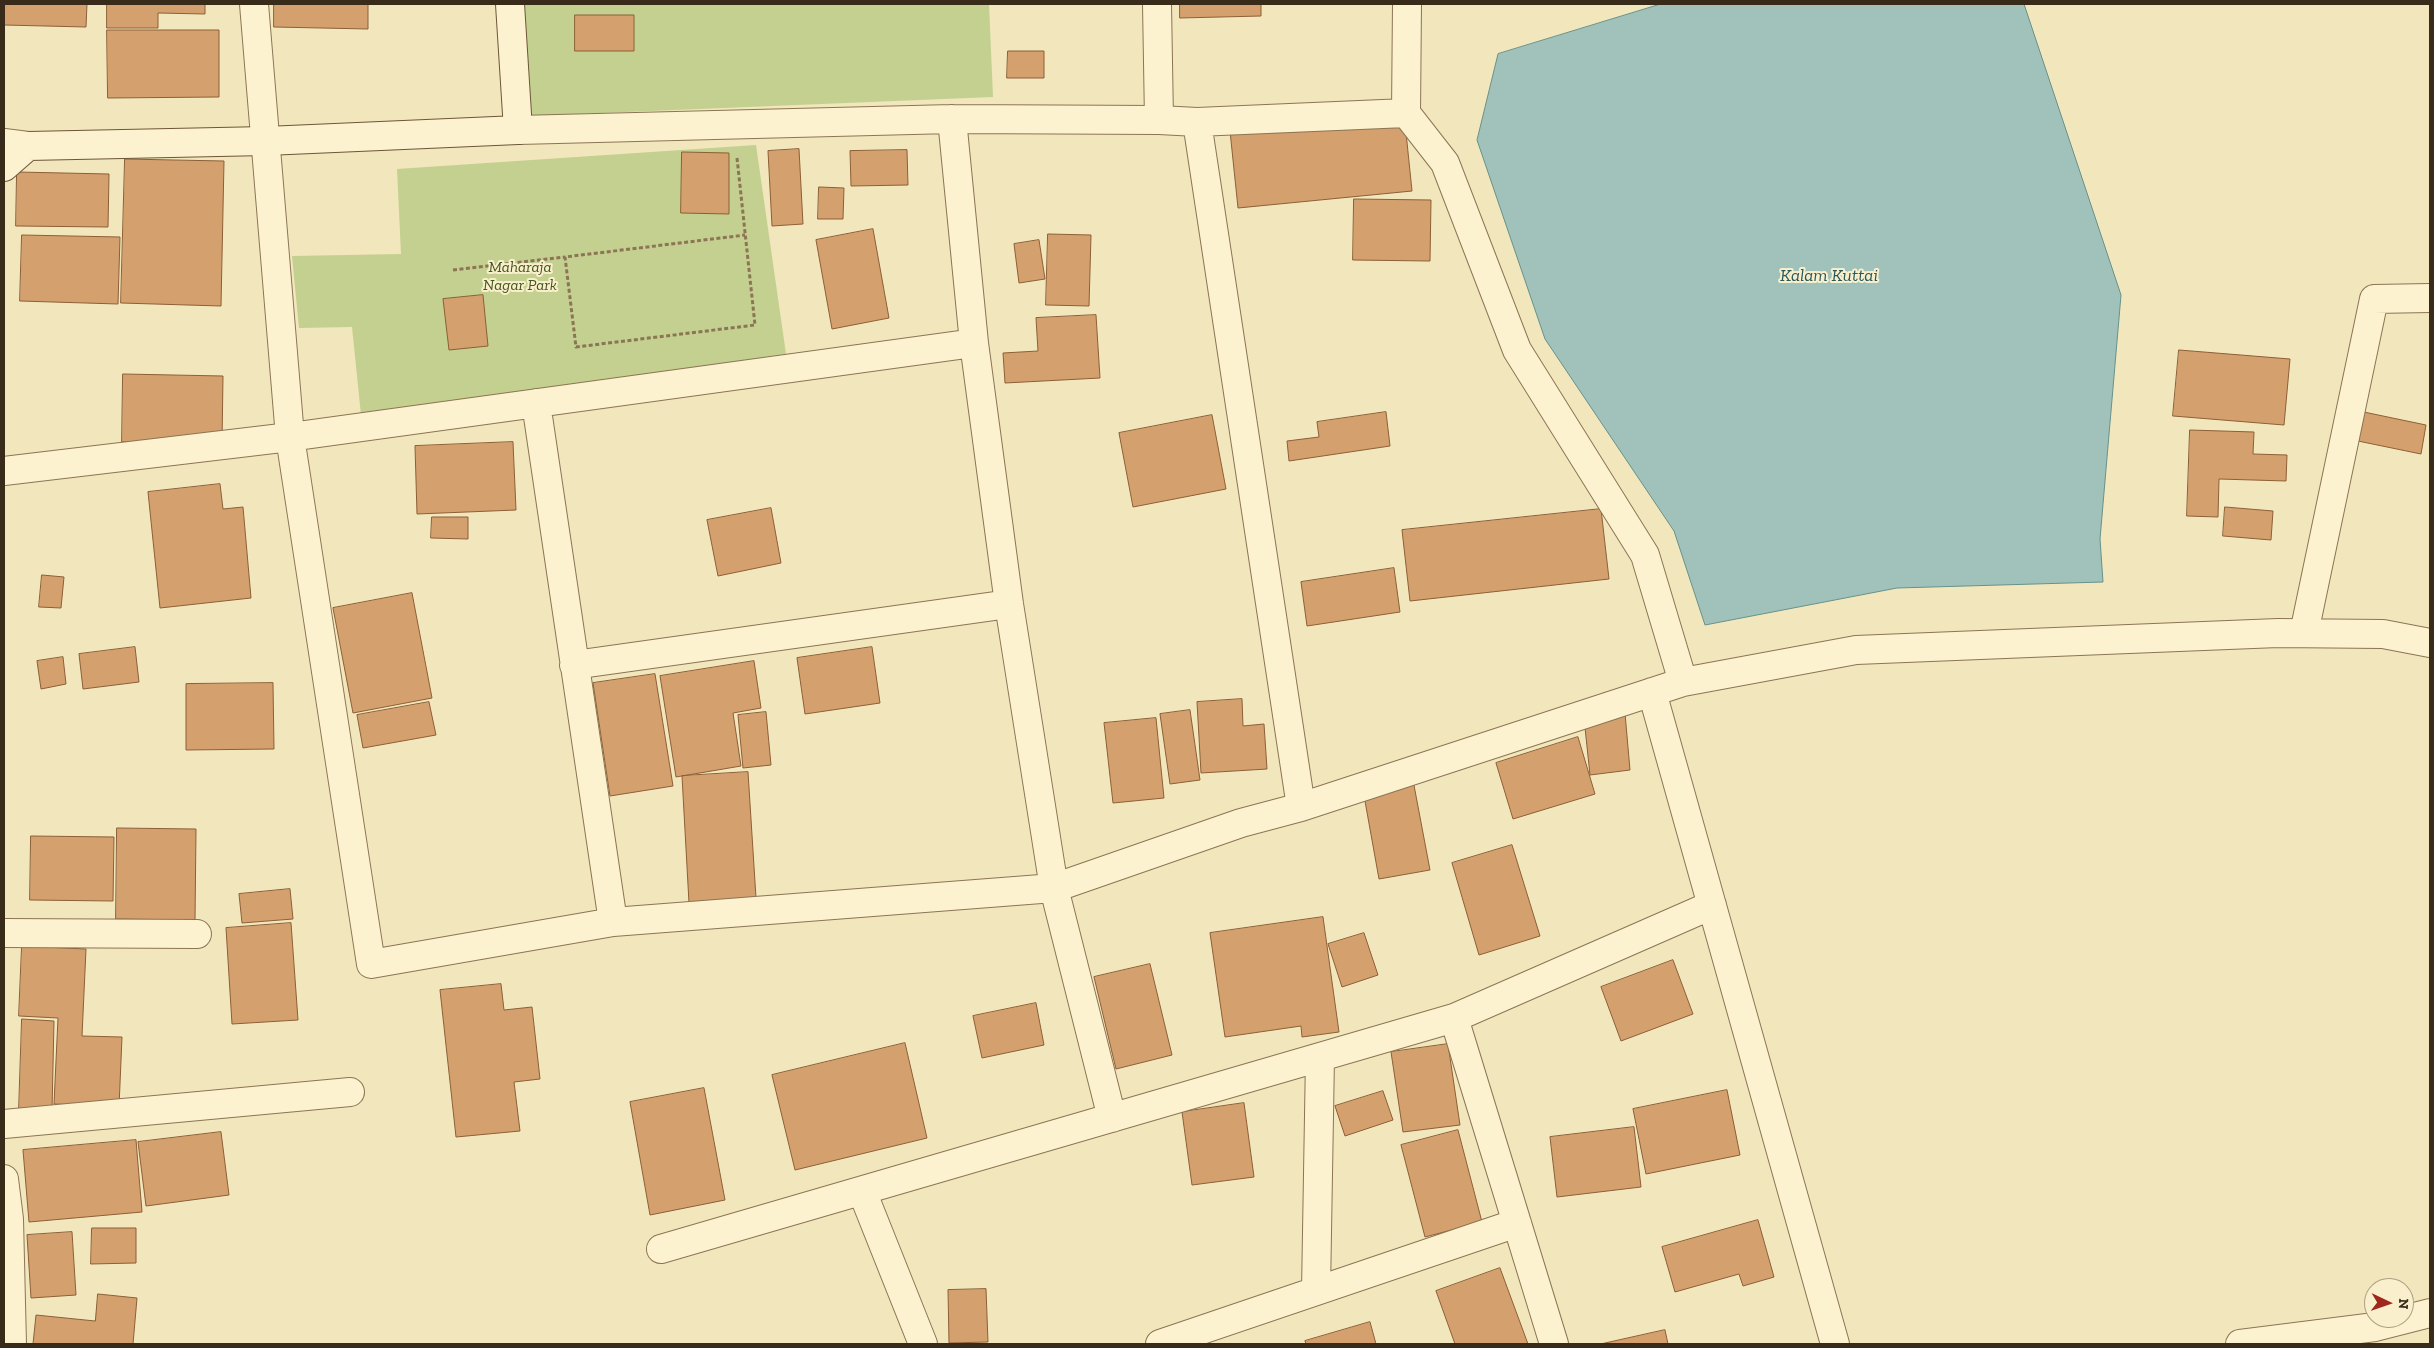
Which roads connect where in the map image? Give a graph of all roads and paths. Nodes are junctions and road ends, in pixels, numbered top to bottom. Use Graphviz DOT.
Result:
graph roads {
  1 [pos="254,4"];
  2 [pos="510,4"];
  3 [pos="1157,4"];
  4 [pos="1407,4"];
  5 [pos="1406,113"];
  6 [pos="952,120"];
  7 [pos="1159,120"];
  8 [pos="1197,122"];
  9 [pos="733,125"];
  10 [pos="518,130"];
  11 [pos="266,141"];
  12 [pos="16,144"];
  13 [pos="4,167"];
  14 [pos="745,235"];
  15 [pos="565,257"];
  16 [pos="453,270"];
  17 [pos="2430,298"];
  18 [pos="974,343"];
  19 [pos="536,403"];
  20 [pos="290,437"];
  21 [pos="4,471"];
  22 [pos="1009,604"];
  23 [pos="2304,633"];
  24 [pos="2430,643"];
  25 [pos="574,665"];
  26 [pos="1683,682"];
  27 [pos="1652,692"];
  28 [pos="1301,807"];
  29 [pos="1054,888"];
  30 [pos="1712,906"];
  31 [pos="613,922"];
  32 [pos="4,933"];
  33 [pos="197,934"];
  34 [pos="1454,1018"];
  35 [pos="1320,1057"];
  36 [pos="350,1092"];
  37 [pos="1112,1118"];
  38 [pos="4,1124"];
  39 [pos="4,1179"];
  40 [pos="862,1191"];
  41 [pos="1517,1223"];
  42 [pos="660,1249"];
  43 [pos="1316,1291"];
  44 [pos="2430,1313"];
  45 [pos="2377,1336"];
  46 [pos="12,1344"];
  47 [pos="923,1344"];
  48 [pos="1160,1344"];
  49 [pos="1554,1344"];
  50 [pos="1835,1344"];
  51 [pos="2240,1344"];
  1 -- 11 [label="street"];
  2 -- 10 [label="street"];
  3 -- 7 [label="street"];
  4 -- 5 [label="street"];
  5 -- 8 [label="street"];
  5 -- 26 [label="street"];
  6 -- 7 [label="street"];
  6 -- 9 [label="street"];
  6 -- 18 [label="street"];
  7 -- 8 [label="street"];
  8 -- 28 [label="street"];
  9 -- 10 [label="street"];
  9 -- 14 [label="path"];
  10 -- 11 [label="street"];
  11 -- 12 [label="street"];
  11 -- 20 [label="street"];
  12 -- 13 [label="street"];
  14 -- 15 [label="path"];
  14 -- 15 [label="path"];
  15 -- 16 [label="path"];
  17 -- 23 [label="street"];
  18 -- 19 [label="street"];
  18 -- 22 [label="street"];
  19 -- 20 [label="street"];
  19 -- 25 [label="street"];
  20 -- 21 [label="street"];
  20 -- 31 [label="street"];
  22 -- 25 [label="street"];
  22 -- 29 [label="street"];
  23 -- 24 [label="street"];
  23 -- 26 [label="street"];
  25 -- 31 [label="street"];
  26 -- 27 [label="street"];
  27 -- 28 [label="street"];
  27 -- 30 [label="street"];
  28 -- 29 [label="street"];
  29 -- 31 [label="street"];
  29 -- 37 [label="street"];
  30 -- 34 [label="street"];
  30 -- 50 [label="street"];
  32 -- 33 [label="street"];
  34 -- 35 [label="street"];
  34 -- 41 [label="street"];
  35 -- 37 [label="street"];
  35 -- 43 [label="street"];
  36 -- 38 [label="street"];
  37 -- 40 [label="street"];
  39 -- 46 [label="street"];
  40 -- 42 [label="street"];
  40 -- 47 [label="street"];
  41 -- 43 [label="street"];
  41 -- 49 [label="street"];
  43 -- 48 [label="street"];
  44 -- 45 [label="street"];
  45 -- 51 [label="street"];
}
